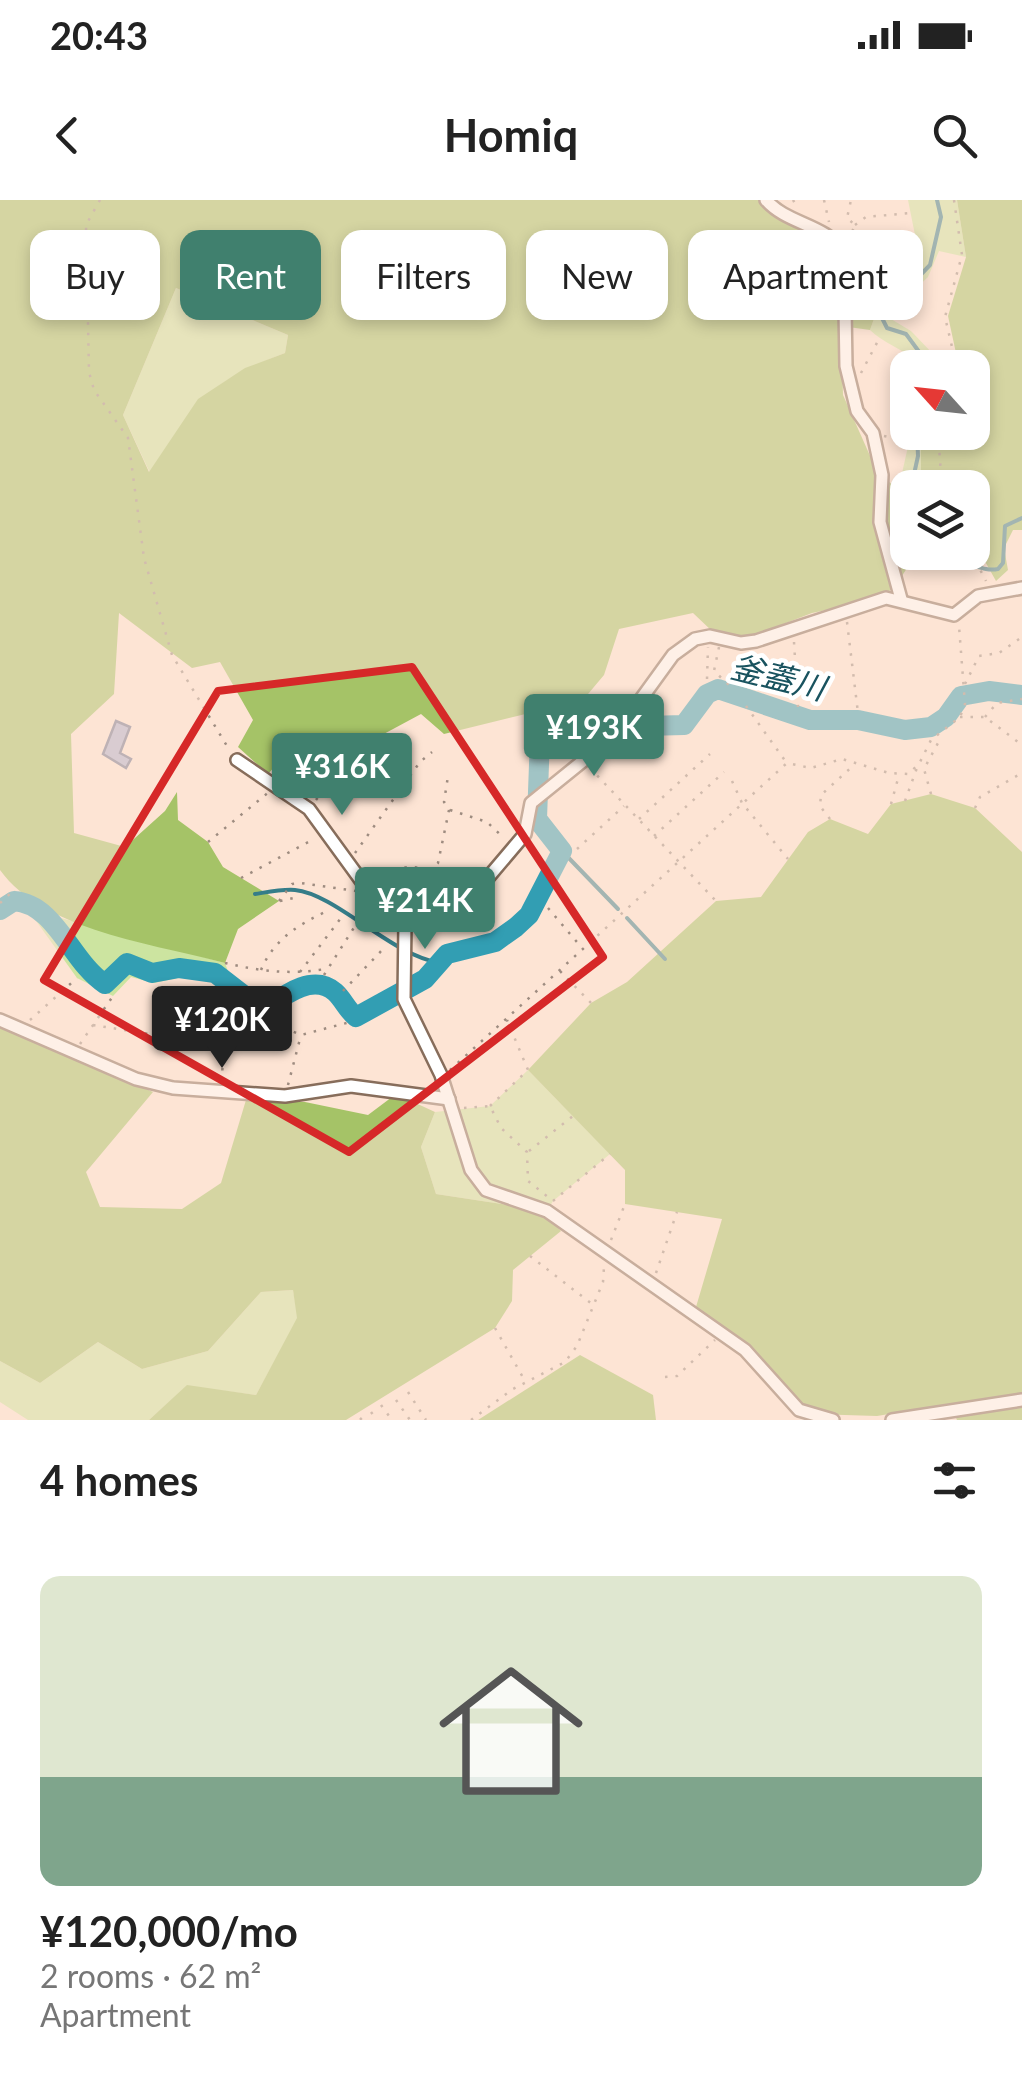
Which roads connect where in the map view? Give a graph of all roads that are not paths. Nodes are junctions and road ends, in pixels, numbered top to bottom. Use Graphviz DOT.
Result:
graph roads {
  1 [pos="766,200"];
  2 [pos="1022,588"];
  3 [pos="901,599"];
  4 [pos="238,760"];
  5 [pos="402,919"];
  6 [pos="0,1020"];
  7 [pos="450,1104"];
  8 [pos="1022,1400"];
  9 [pos="922,1418"];
  10 [pos="833,1420"];
  11 [pos="892,1420"];
  1 -- 3 [label="street"];
  2 -- 3 [label="street"];
  3 -- 5 [label="street"];
  4 -- 5 [label="street"];
  5 -- 7 [label="street"];
  6 -- 7 [label="street"];
  7 -- 10 [label="street"];
  8 -- 9 [label="street"];
  9 -- 11 [label="street"];
}
